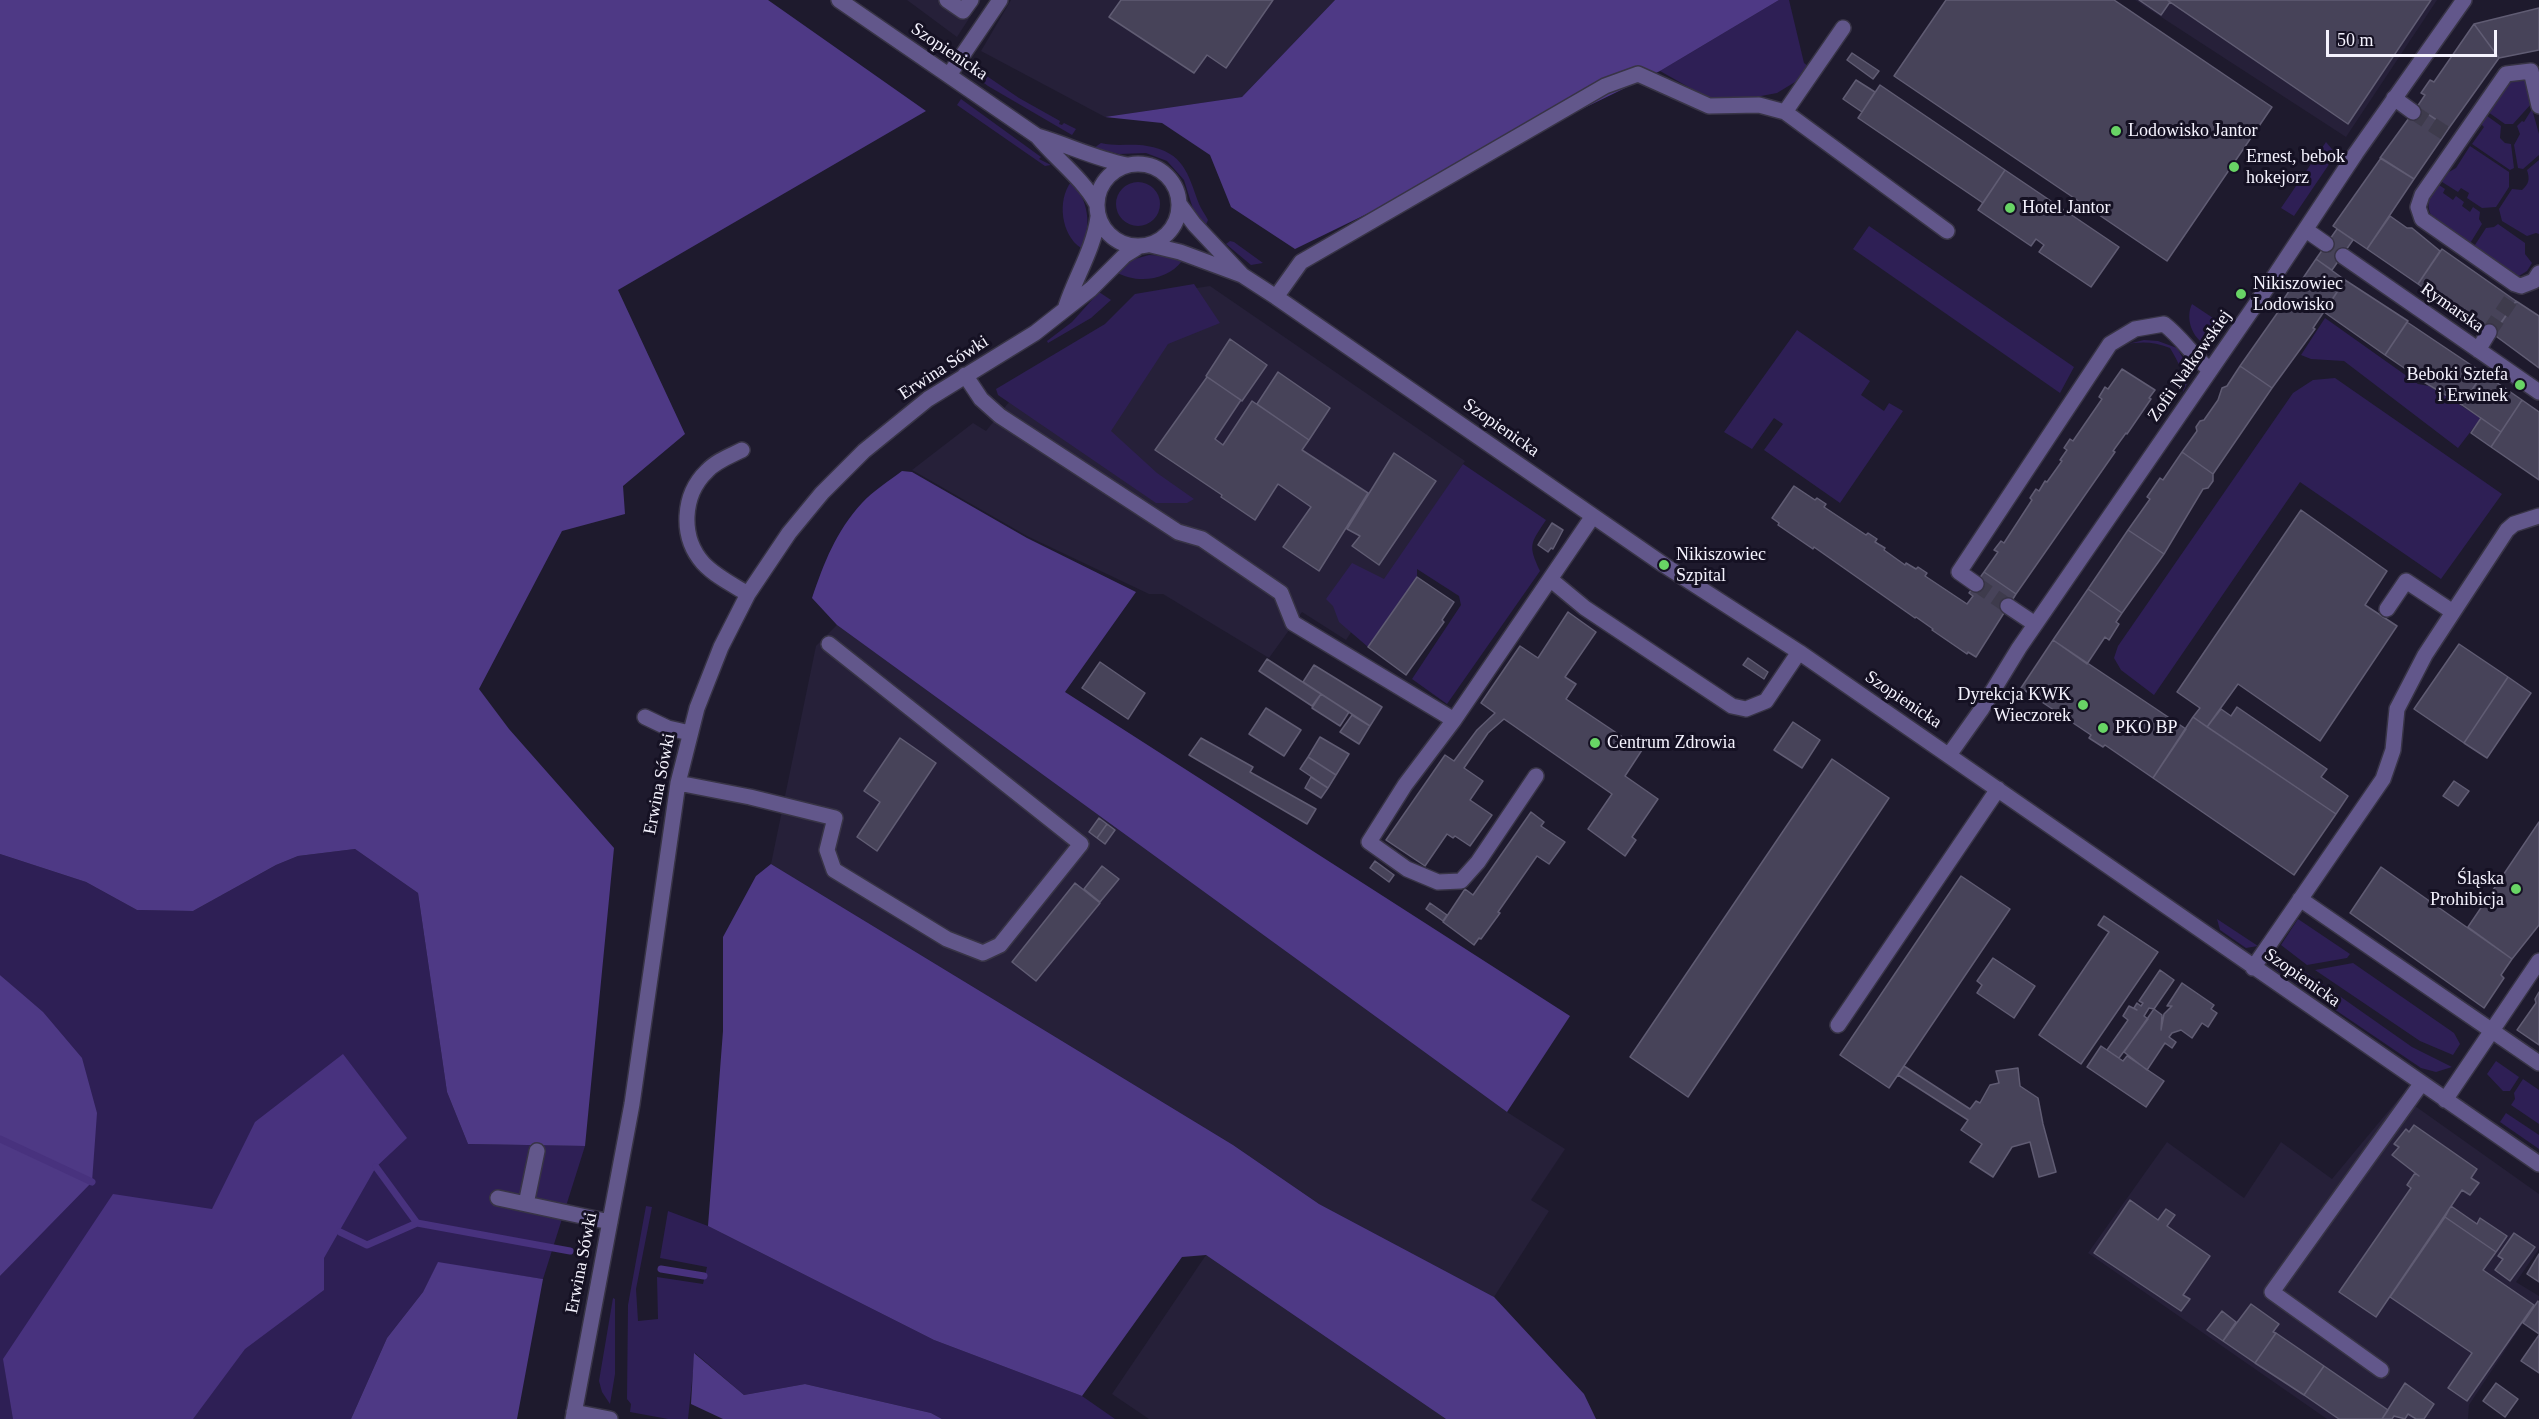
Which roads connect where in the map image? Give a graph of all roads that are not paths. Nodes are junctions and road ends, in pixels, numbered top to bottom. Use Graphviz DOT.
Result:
graph roads {
  1 [pos="839,0"];
  2 [pos="947,0"];
  3 [pos="971,0"];
  4 [pos="1000,0"];
  5 [pos="2464,0"];
  6 [pos="1843,28"];
  7 [pos="950,75"];
  8 [pos="2394,98"];
  9 [pos="2539,106"];
  10 [pos="1785,112"];
  11 [pos="2414,112"];
  12 [pos="1037,136"];
  13 [pos="1127,165"];
  14 [pos="1180,205"];
  15 [pos="1097,210"];
  16 [pos="2306,230"];
  17 [pos="1947,231"];
  18 [pos="2326,244"];
  19 [pos="1145,246"];
  20 [pos="2345,257"];
  21 [pos="2539,273"];
  22 [pos="1242,275"];
  23 [pos="1276,297"];
  24 [pos="1066,306"];
  25 [pos="2489,332"];
  26 [pos="2478,350"];
  27 [pos="2210,370"];
  28 [pos="965,375"];
  29 [pos="2539,392"];
  30 [pos="742,450"];
  31 [pos="1593,516"];
  32 [pos="2539,516"];
  33 [pos="1550,579"];
  34 [pos="1976,584"];
  35 [pos="748,594"];
  36 [pos="2008,606"];
  37 [pos="2387,609"];
  38 [pos="2453,612"];
  39 [pos="2036,624"];
  40 [pos="829,644"];
  41 [pos="1798,652"];
  42 [pos="645,717"];
  43 [pos="1454,720"];
  44 [pos="690,733"];
  45 [pos="1949,755"];
  46 [pos="1536,776"];
  47 [pos="678,783"];
  48 [pos="1998,789"];
  49 [pos="2300,899"];
  50 [pos="2539,961"];
  51 [pos="2253,968"];
  52 [pos="1838,1025"];
  53 [pos="2492,1031"];
  54 [pos="2539,1063"];
  55 [pos="2421,1084"];
  56 [pos="2445,1100"];
  57 [pos="537,1151"];
  58 [pos="2539,1164"];
  59 [pos="498,1198"];
  60 [pos="526,1204"];
  61 [pos="610,1222"];
  62 [pos="2381,1370"];
  63 [pos="573,1416"];
  64 [pos="610,1419"];
  1 -- 7 [label="street, Szopienicka"];
  2 -- 3 [label="street"];
  4 -- 7 [label="street"];
  5 -- 8 [label="street, Zofii Nałkowskiej"];
  6 -- 10 [label="street"];
  7 -- 12 [label="street, Szopienicka"];
  8 -- 11 [label="street"];
  8 -- 16 [label="street, Zofii Nałkowskiej"];
  9 -- 21 [label="street"];
  10 -- 17 [label="street"];
  10 -- 23 [label="street"];
  12 -- 13 [label="street, Szopienicka"];
  12 -- 15 [label="street, Szopienicka"];
  13 -- 14 [label="street"];
  13 -- 15 [label="street"];
  14 -- 19 [label="street"];
  14 -- 22 [label="street, Szopienicka"];
  15 -- 19 [label="street"];
  15 -- 24 [label="street, Erwina Sówki"];
  16 -- 18 [label="street"];
  16 -- 27 [label="street, Zofii Nałkowskiej"];
  19 -- 22 [label="street, Szopienicka"];
  19 -- 24 [label="street, Erwina Sówki"];
  20 -- 26 [label="street, Rymarska"];
  22 -- 23 [label="street, Szopienicka"];
  23 -- 31 [label="street, Szopienicka"];
  24 -- 28 [label="street, Erwina Sówki"];
  25 -- 26 [label="street"];
  26 -- 29 [label="street, Rymarska"];
  27 -- 34 [label="street"];
  27 -- 39 [label="street, Zofii Nałkowskiej"];
  28 -- 35 [label="street, Erwina Sówki"];
  28 -- 43 [label="street"];
  30 -- 35 [label="street"];
  31 -- 33 [label="street"];
  31 -- 41 [label="street, Szopienicka"];
  32 -- 38 [label="street"];
  33 -- 41 [label="street"];
  33 -- 43 [label="street"];
  35 -- 44 [label="street, Erwina Sówki"];
  36 -- 39 [label="street"];
  37 -- 38 [label="street"];
  38 -- 49 [label="street"];
  39 -- 45 [label="street, Zofii Nałkowskiej"];
  40 -- 47 [label="street"];
  41 -- 45 [label="street, Szopienicka"];
  42 -- 44 [label="street"];
  43 -- 46 [label="street"];
  44 -- 47 [label="street, Erwina Sówki"];
  45 -- 48 [label="street, Szopienicka"];
  47 -- 61 [label="street, Erwina Sówki"];
  48 -- 51 [label="street, Szopienicka"];
  48 -- 52 [label="street"];
  49 -- 51 [label="street"];
  49 -- 53 [label="street"];
  50 -- 53 [label="street"];
  51 -- 55 [label="street, Szopienicka"];
  53 -- 54 [label="street"];
  53 -- 56 [label="street"];
  55 -- 56 [label="street, Szopienicka"];
  55 -- 62 [label="street"];
  56 -- 58 [label="street, Szopienicka"];
  57 -- 60 [label="street"];
  59 -- 60 [label="street"];
  60 -- 61 [label="street"];
  61 -- 63 [label="street, Erwina Sówki"];
  63 -- 64 [label="street"];
}
